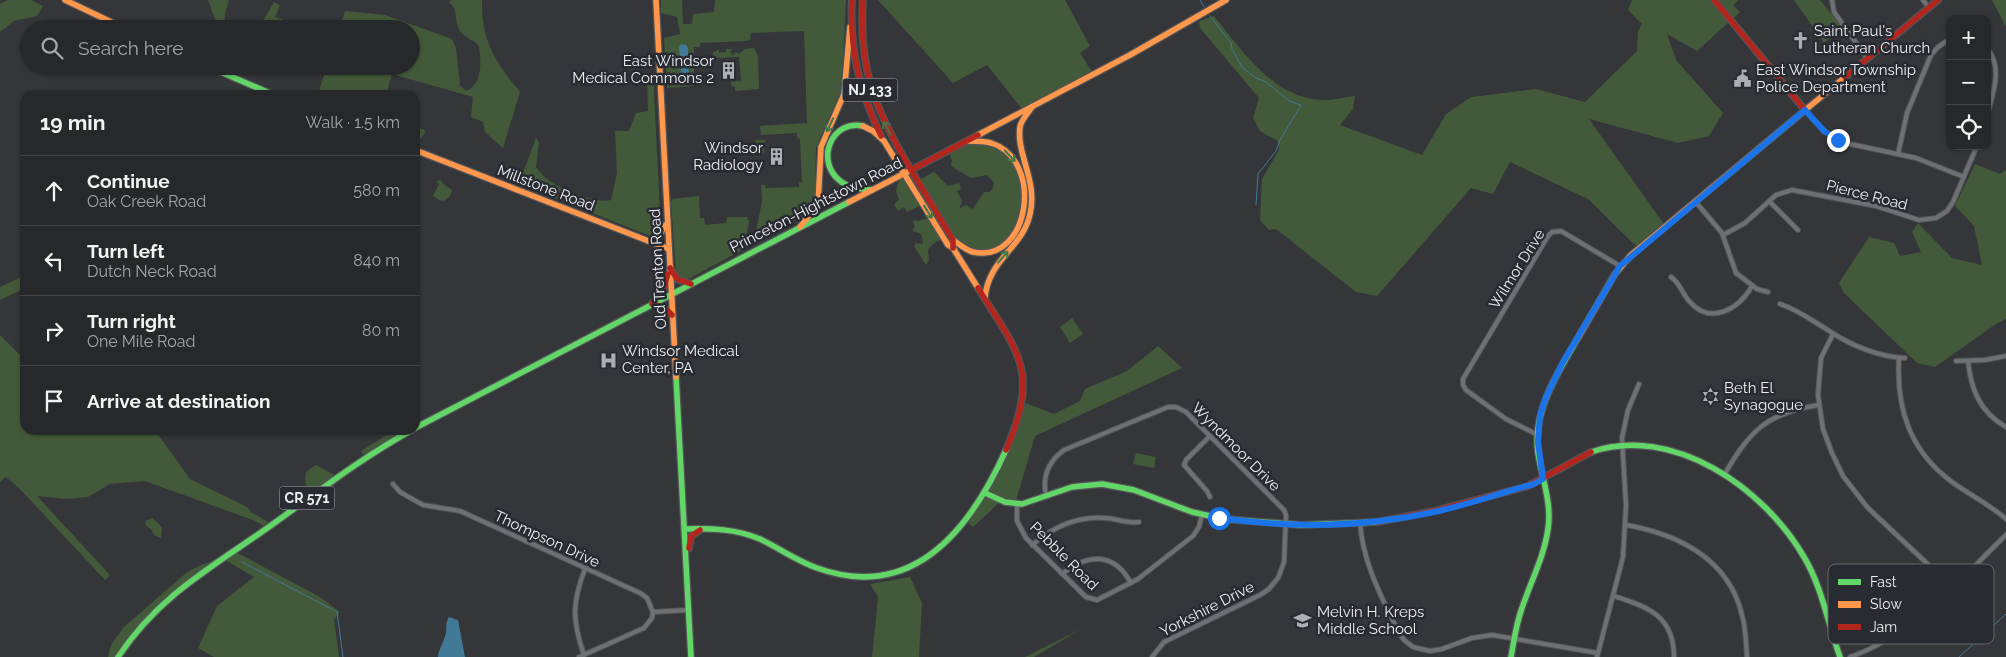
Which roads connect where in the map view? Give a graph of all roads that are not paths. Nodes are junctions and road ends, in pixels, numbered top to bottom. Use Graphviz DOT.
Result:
graph roads {
  1 [pos="65,0"];
  2 [pos="656,0"];
  3 [pos="852,0"];
  4 [pos="863,0"];
  5 [pos="1226,0"];
  6 [pos="1714,0"];
  7 [pos="1832,0"];
  8 [pos="1923,0"];
  9 [pos="1938,0"];
  10 [pos="1929,8"];
  11 [pos="107,20"];
  12 [pos="850,27"];
  13 [pos="1946,42"];
  14 [pos="1991,54"];
  15 [pos="1868,58"];
  16 [pos="228,75"];
  17 [pos="262,90"];
  18 [pos="1034,105"];
  19 [pos="1990,105"];
  20 [pos="1805,110"];
  21 [pos="881,136"];
  22 [pos="966,142"];
  23 [pos="1975,150"];
  24 [pos="420,152"];
  25 [pos="1898,154"];
  26 [pos="911,170"];
  27 [pos="904,174"];
  28 [pos="1964,177"];
  29 [pos="872,190"];
  30 [pos="1696,201"];
  31 [pos="1769,201"];
  32 [pos="667,208"];
  33 [pos="800,227"];
  34 [pos="1798,230"];
  35 [pos="1723,235"];
  36 [pos="953,240"];
  37 [pos="647,241"];
  38 [pos="953,248"];
  39 [pos="669,249"];
  40 [pos="1620,266"];
  41 [pos="669,267"];
  42 [pos="1671,277"];
  43 [pos="691,284"];
  44 [pos="1752,286"];
  45 [pos="1768,292"];
  46 [pos="672,294"];
  47 [pos="985,300"];
  48 [pos="652,304"];
  49 [pos="1780,304"];
  50 [pos="673,316"];
  51 [pos="1833,334"];
  52 [pos="2006,356"];
  53 [pos="1899,358"];
  54 [pos="1905,358"];
  55 [pos="1956,361"];
  56 [pos="1968,361"];
  57 [pos="1639,384"];
  58 [pos="1819,404"];
  59 [pos="420,425"];
  60 [pos="2006,427"];
  61 [pos="404,435"];
  62 [pos="1538,435"];
  63 [pos="1210,436"];
  64 [pos="1622,446"];
  65 [pos="1724,475"];
  66 [pos="1543,479"];
  67 [pos="393,484"];
  68 [pos="985,493"];
  69 [pos="1046,495"];
  70 [pos="1210,497"];
  71 [pos="1017,504"];
  72 [pos="1202,515"];
  73 [pos="2006,519"];
  74 [pos="1139,522"];
  75 [pos="1360,523"];
  76 [pos="1286,524"];
  77 [pos="1626,525"];
  78 [pos="703,528"];
  79 [pos="685,529"];
  80 [pos="2006,534"];
  81 [pos="1032,545"];
  82 [pos="1927,564"];
  83 [pos="1975,564"];
  84 [pos="687,567"];
  85 [pos="585,569"];
  86 [pos="1062,574"];
  87 [pos="1131,583"];
  88 [pos="1614,596"];
  89 [pos="688,610"];
  90 [pos="653,612"];
  91 [pos="1828,621"];
  92 [pos="1514,638"];
  93 [pos="1836,644"];
  94 [pos="1880,644"];
  95 [pos="584,654"];
  96 [pos="1597,655"];
  97 [pos="118,657"];
  98 [pos="579,657"];
  99 [pos="691,657"];
  100 [pos="1152,657"];
  101 [pos="1511,657"];
  102 [pos="1674,657"];
  103 [pos="1747,657"];
  104 [pos="1840,657"];
  105 [pos="1850,657"];
  1 -- 11 [label="main road"];
  2 -- 32 [label="main road, Old Trenton Road"];
  3 -- 12 [label="main road, NJ 133"];
  26 -- 4 [label="main road, NJ 133, one-way"];
  5 -- 18 [label="main road, Princeton-Hightstown Road / CR 571"];
  6 -- 20 [label="main road"];
  7 -- 15 [label="street"];
  8 -- 10 [label="street"];
  9 -- 10 [label="main road"];
  10 -- 15 [label="main road"];
  12 -- 21 [label="main road, NJ 133"];
  12 -- 33 [label="main road, one-way"];
  13 -- 25 [label="street"];
  14 -- 19 [label="street"];
  15 -- 20 [label="main road"];
  16 -- 17 [label="main road"];
  18 -- 22 [label="main road, Princeton-Hightstown Road / CR 571"];
  47 -- 18 [label="main road, one-way"];
  20 -- 25 [label="street"];
  20 -- 30 [label="main road"];
  21 -- 27 [label="main road, NJ 133"];
  21 -- 29 [label="main road"];
  22 -- 26 [label="main road, Princeton-Hightstown Road / CR 571"];
  22 -- 36 [label="main road, one-way"];
  23 -- 28 [label="street, Pierce Road"];
  24 -- 37 [label="main road, Millstone Road"];
  25 -- 28 [label="street"];
  26 -- 27 [label="main road, Princeton-Hightstown Road / CR 571"];
  26 -- 36 [label="main road"];
  27 -- 29 [label="main road, Princeton-Hightstown Road / CR 571"];
  27 -- 38 [label="main road, one-way"];
  28 -- 31 [label="street, Pierce Road"];
  29 -- 33 [label="main road, Princeton-Hightstown Road / CR 571"];
  30 -- 35 [label="street"];
  30 -- 40 [label="main road"];
  31 -- 34 [label="street"];
  31 -- 35 [label="street, Pierce Road"];
  32 -- 37 [label="main road"];
  32 -- 39 [label="main road, Old Trenton Road"];
  33 -- 43 [label="main road, Princeton-Hightstown Road / CR 571"];
  35 -- 44 [label="street"];
  36 -- 38 [label="main road"];
  37 -- 39 [label="main road, Millstone Road"];
  38 -- 47 [label="main road"];
  39 -- 41 [label="main road, Old Trenton Road"];
  40 -- 62 [label="main road"];
  40 -- 62 [label="street, Wilmor Drive"];
  41 -- 43 [label="main road"];
  41 -- 46 [label="main road, Old Trenton Road"];
  41 -- 48 [label="main road"];
  42 -- 44 [label="street"];
  43 -- 46 [label="main road, Princeton-Hightstown Road / CR 571"];
  44 -- 45 [label="street"];
  46 -- 48 [label="main road, Princeton-Hightstown Road / CR 571"];
  46 -- 50 [label="main road, Old Trenton Road"];
  47 -- 68 [label="main road"];
  48 -- 50 [label="main road"];
  48 -- 59 [label="main road, Princeton-Hightstown Road / CR 571"];
  49 -- 51 [label="street"];
  50 -- 79 [label="main road, Old Trenton Road"];
  51 -- 53 [label="street"];
  51 -- 58 [label="street"];
  52 -- 56 [label="street"];
  53 -- 54 [label="street"];
  53 -- 73 [label="street"];
  55 -- 56 [label="street"];
  56 -- 60 [label="street"];
  57 -- 64 [label="street"];
  58 -- 65 [label="street"];
  58 -- 82 [label="street"];
  61 -- 97 [label="main road, Princeton-Hightstown Road / CR 571"];
  62 -- 66 [label="main road"];
  63 -- 69 [label="street, Wyndmoor Drive"];
  63 -- 70 [label="street"];
  63 -- 76 [label="street, Wyndmoor Drive"];
  64 -- 65 [label="main road"];
  64 -- 66 [label="main road"];
  64 -- 77 [label="street"];
  65 -- 91 [label="main road"];
  66 -- 75 [label="main road"];
  66 -- 92 [label="main road"];
  67 -- 85 [label="street, Thompson Drive"];
  68 -- 71 [label="main road"];
  68 -- 78 [label="main road"];
  69 -- 71 [label="main road"];
  69 -- 72 [label="main road"];
  71 -- 81 [label="street, Pebble Road"];
  72 -- 76 [label="main road"];
  72 -- 87 [label="street, Pebble Road"];
  74 -- 81 [label="street"];
  75 -- 76 [label="main road"];
  75 -- 92 [label="street"];
  76 -- 100 [label="street, Yorkshire Drive"];
  77 -- 88 [label="street"];
  77 -- 103 [label="street"];
  78 -- 79 [label="main road"];
  78 -- 84 [label="main road"];
  79 -- 84 [label="main road, Old Trenton Road"];
  80 -- 83 [label="street"];
  81 -- 86 [label="street, Pebble Road"];
  84 -- 89 [label="main road, Old Trenton Road"];
  85 -- 90 [label="street, Thompson Drive"];
  85 -- 95 [label="street"];
  86 -- 87 [label="street, Pebble Road"];
  86 -- 87 [label="street"];
  88 -- 96 [label="street"];
  88 -- 102 [label="street"];
  89 -- 90 [label="street"];
  89 -- 99 [label="main road, Old Trenton Road"];
  90 -- 95 [label="street"];
  92 -- 96 [label="street"];
  92 -- 101 [label="main road"];
  93 -- 104 [label="main road"];
  94 -- 105 [label="street"];
  95 -- 98 [label="street"];
}
